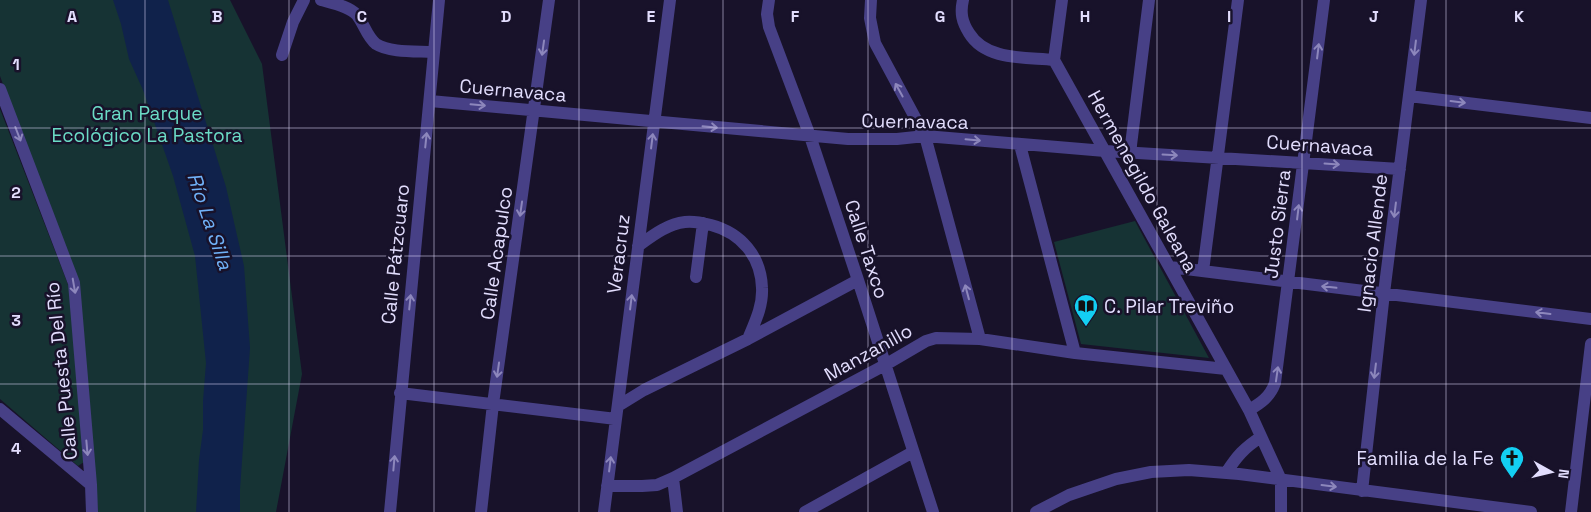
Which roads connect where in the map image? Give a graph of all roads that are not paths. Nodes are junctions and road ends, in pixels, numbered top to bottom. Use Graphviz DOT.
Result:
graph roads {
  1 [pos="304,0"];
  2 [pos="321,0"];
  3 [pos="439,0"];
  4 [pos="549,0"];
  5 [pos="670,0"];
  6 [pos="769,0"];
  7 [pos="871,0"];
  8 [pos="963,0"];
  9 [pos="1062,0"];
  10 [pos="1150,0"];
  11 [pos="1238,0"];
  12 [pos="1324,0"];
  13 [pos="1421,0"];
  14 [pos="433,52"];
  15 [pos="282,55"];
  16 [pos="1054,60"];
  17 [pos="0,89"];
  18 [pos="1409,96"];
  19 [pos="430,101"];
  20 [pos="534,110"];
  21 [pos="1591,118"];
  22 [pos="654,122"];
  23 [pos="810,136"];
  24 [pos="924,136"];
  25 [pos="1020,145"];
  26 [pos="1105,151"];
  27 [pos="1130,153"];
  28 [pos="1218,158"];
  29 [pos="1304,162"];
  30 [pos="1400,169"];
  31 [pos="703,223"];
  32 [pos="638,246"];
  33 [pos="1170,267"];
  34 [pos="1204,272"];
  35 [pos="696,277"];
  36 [pos="858,280"];
  37 [pos="1289,282"];
  38 [pos="1384,293"];
  39 [pos="1591,319"];
  40 [pos="748,339"];
  41 [pos="980,339"];
  42 [pos="1591,344"];
  43 [pos="1075,353"];
  44 [pos="885,365"];
  45 [pos="1226,369"];
  46 [pos="400,393"];
  47 [pos="494,404"];
  48 [pos="618,406"];
  49 [pos="0,409"];
  50 [pos="1249,410"];
  51 [pos="616,419"];
  52 [pos="1261,437"];
  53 [pos="914,452"];
  54 [pos="1226,473"];
  55 [pos="673,478"];
  56 [pos="1281,480"];
  57 [pos="91,485"];
  58 [pos="607,486"];
  59 [pos="1362,491"];
  60 [pos="92,512"];
  61 [pos="390,512"];
  62 [pos="481,512"];
  63 [pos="604,512"];
  64 [pos="677,512"];
  65 [pos="805,512"];
  66 [pos="933,512"];
  67 [pos="1036,512"];
  68 [pos="1281,512"];
  69 [pos="1531,512"];
  70 [pos="1570,512"];
  1 -- 15 [label="street"];
  2 -- 14 [label="street"];
  3 -- 14 [label="street, Calle Pátzcuaro"];
  4 -- 20 [label="street, Calle Acapulco, one-way"];
  5 -- 22 [label="street, Veracruz"];
  6 -- 23 [label="street, Calle Taxco"];
  24 -- 7 [label="street, one-way"];
  8 -- 16 [label="street"];
  9 -- 16 [label="street"];
  10 -- 27 [label="street"];
  11 -- 28 [label="street"];
  29 -- 12 [label="street, Justo Sierra, one-way"];
  13 -- 18 [label="street, Ignacio Allende, one-way"];
  14 -- 19 [label="street, Calle Pátzcuaro"];
  16 -- 26 [label="street, Hermenegildo Galeana"];
  17 -- 57 [label="street, Calle Puesta Del Río, one-way"];
  18 -- 21 [label="street, one-way"];
  18 -- 30 [label="street, Ignacio Allende"];
  19 -- 20 [label="street, Cuernavaca, one-way"];
  46 -- 19 [label="street, Calle Pátzcuaro, one-way"];
  20 -- 22 [label="street, Cuernavaca"];
  20 -- 47 [label="street, Calle Acapulco, one-way"];
  22 -- 23 [label="street, Cuernavaca, one-way"];
  32 -- 22 [label="street, Veracruz, one-way"];
  23 -- 24 [label="street, Cuernavaca"];
  23 -- 36 [label="street, Calle Taxco"];
  24 -- 25 [label="street, Cuernavaca, one-way"];
  41 -- 24 [label="street, one-way"];
  25 -- 26 [label="street, Cuernavaca"];
  25 -- 43 [label="street"];
  26 -- 27 [label="street, Cuernavaca"];
  26 -- 33 [label="street, Hermenegildo Galeana"];
  27 -- 28 [label="street, Cuernavaca, one-way"];
  28 -- 29 [label="street, Cuernavaca"];
  28 -- 34 [label="street"];
  29 -- 30 [label="street, Cuernavaca, one-way"];
  37 -- 29 [label="street, Justo Sierra, one-way"];
  30 -- 38 [label="street, Ignacio Allende, one-way"];
  31 -- 32 [label="street"];
  31 -- 35 [label="street"];
  31 -- 40 [label="street"];
  48 -- 32 [label="street, Veracruz, one-way"];
  33 -- 34 [label="street"];
  33 -- 45 [label="street, Hermenegildo Galeana"];
  34 -- 37 [label="street"];
  36 -- 40 [label="street"];
  36 -- 44 [label="street, Calle Taxco"];
  38 -- 37 [label="street, one-way"];
  50 -- 37 [label="street, Justo Sierra, one-way"];
  39 -- 38 [label="street, one-way"];
  38 -- 59 [label="street, Ignacio Allende, one-way"];
  40 -- 48 [label="street"];
  41 -- 43 [label="street, Manzanillo"];
  41 -- 44 [label="street, Manzanillo"];
  42 -- 70 [label="street"];
  43 -- 45 [label="street, Manzanillo"];
  44 -- 53 [label="street, Calle Taxco"];
  44 -- 55 [label="street, Manzanillo"];
  45 -- 50 [label="street, Hermenegildo Galeana"];
  46 -- 47 [label="street"];
  61 -- 46 [label="street, Calle Pátzcuaro, one-way"];
  47 -- 51 [label="street"];
  47 -- 62 [label="street, Calle Acapulco"];
  48 -- 51 [label="street, Veracruz"];
  49 -- 57 [label="street"];
  50 -- 52 [label="street, Hermenegildo Galeana"];
  58 -- 51 [label="street, Veracruz, one-way"];
  52 -- 54 [label="street"];
  52 -- 56 [label="street, Hermenegildo Galeana"];
  53 -- 65 [label="street"];
  53 -- 66 [label="street, Calle Taxco"];
  54 -- 56 [label="street"];
  54 -- 67 [label="street"];
  55 -- 58 [label="street, Manzanillo"];
  55 -- 64 [label="street"];
  56 -- 59 [label="street, one-way"];
  56 -- 68 [label="street"];
  57 -- 60 [label="street, Calle Puesta Del Río"];
  58 -- 63 [label="street, Veracruz"];
  59 -- 69 [label="street"];
}
